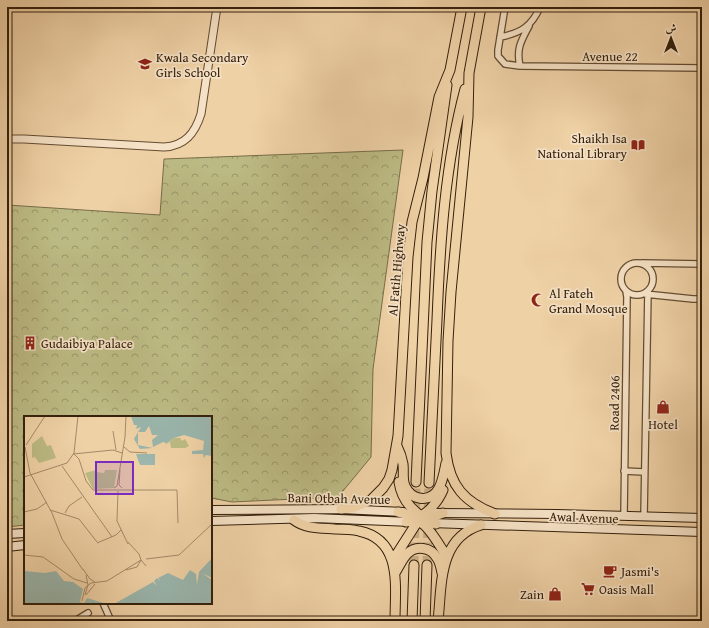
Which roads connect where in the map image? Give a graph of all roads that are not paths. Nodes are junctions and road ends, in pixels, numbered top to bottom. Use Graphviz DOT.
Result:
graph roads {
  1 [pos="462,7"];
  2 [pos="481,7"];
  3 [pos="505,7"];
  4 [pos="540,7"];
  5 [pos="217,8"];
  6 [pos="530,24"];
  7 [pos="500,37"];
  8 [pos="519,66"];
  9 [pos="702,68"];
  10 [pos="450,70"];
  11 [pos="469,73"];
  12 [pos="7,139"];
  13 [pos="640,263"];
  14 [pos="702,264"];
  15 [pos="626,291"];
  16 [pos="646,293"];
  17 [pos="702,299"];
  18 [pos="397,446"];
  19 [pos="446,460"];
  20 [pos="624,471"];
  21 [pos="644,472"];
  22 [pos="416,482"];
  23 [pos="429,483"];
  24 [pos="212,510"];
  25 [pos="340,510"];
  26 [pos="398,512"];
  27 [pos="443,513"];
  28 [pos="495,514"];
  29 [pos="624,515"];
  30 [pos="644,516"];
  31 [pos="421,518"];
  32 [pos="702,518"];
  33 [pos="294,520"];
  34 [pos="212,521"];
  35 [pos="406,522"];
  36 [pos="436,524"];
  37 [pos="481,525"];
  38 [pos="624,530"];
  39 [pos="644,531"];
  40 [pos="702,532"];
  41 [pos="24,533"];
  42 [pos="7,534"];
  43 [pos="24,545"];
  44 [pos="7,547"];
  45 [pos="447,557"];
  46 [pos="393,560"];
  47 [pos="414,565"];
  48 [pos="427,565"];
  49 [pos="395,573"];
  50 [pos="443,574"];
  51 [pos="103,604"];
  52 [pos="88,613"];
  53 [pos="75,621"];
  54 [pos="111,621"];
  55 [pos="395,621"];
  56 [pos="412,621"];
  57 [pos="425,621"];
  58 [pos="438,621"];
  1 -- 10 [label="main road, Al Fatih Highway"];
  2 -- 11 [label="main road"];
  3 -- 7 [label="street"];
  4 -- 6 [label="street"];
  5 -- 12 [label="street"];
  6 -- 7 [label="street"];
  6 -- 8 [label="street"];
  7 -- 8 [label="street, Avenue 22"];
  8 -- 9 [label="street, Avenue 22"];
  10 -- 18 [label="main road, Al Fatih Highway"];
  10 -- 22 [label="main road"];
  11 -- 19 [label="main road"];
  11 -- 23 [label="main road"];
  13 -- 14 [label="street"];
  13 -- 15 [label="street"];
  13 -- 16 [label="street"];
  15 -- 16 [label="street"];
  15 -- 20 [label="street, Road 2406"];
  16 -- 17 [label="street"];
  16 -- 21 [label="street"];
  18 -- 19 [label="main road"];
  18 -- 25 [label="main road, Al Fatih Highway"];
  18 -- 31 [label="main road"];
  19 -- 28 [label="main road"];
  19 -- 31 [label="main road"];
  20 -- 21 [label="street"];
  20 -- 29 [label="street, Road 2406"];
  21 -- 30 [label="street"];
  24 -- 25 [label="main road, Bani Otbah Avenue"];
  25 -- 26 [label="main road, Bani Otbah Avenue"];
  26 -- 31 [label="main road"];
  27 -- 28 [label="main road, Awal Avenue"];
  27 -- 31 [label="main road"];
  28 -- 29 [label="main road, Awal Avenue"];
  29 -- 30 [label="main road, Awal Avenue"];
  29 -- 38 [label="main road"];
  30 -- 32 [label="main road, Awal Avenue"];
  30 -- 39 [label="main road"];
  31 -- 35 [label="main road"];
  31 -- 36 [label="main road"];
  31 -- 45 [label="main road"];
  31 -- 46 [label="main road"];
  33 -- 34 [label="main road, Bani Otbah Avenue"];
  33 -- 35 [label="main road, Bani Otbah Avenue"];
  33 -- 46 [label="main road"];
  36 -- 37 [label="main road, Awal Avenue"];
  37 -- 38 [label="main road, Awal Avenue"];
  37 -- 45 [label="main road"];
  38 -- 39 [label="main road, Awal Avenue"];
  39 -- 40 [label="main road, Awal Avenue"];
  41 -- 42 [label="main road"];
  43 -- 44 [label="main road"];
  45 -- 50 [label="main road"];
  46 -- 49 [label="main road"];
  47 -- 56 [label="main road"];
  48 -- 57 [label="main road"];
  49 -- 50 [label="main road"];
  49 -- 55 [label="main road"];
  50 -- 58 [label="main road"];
  51 -- 54 [label="street"];
  52 -- 53 [label="street"];
}
